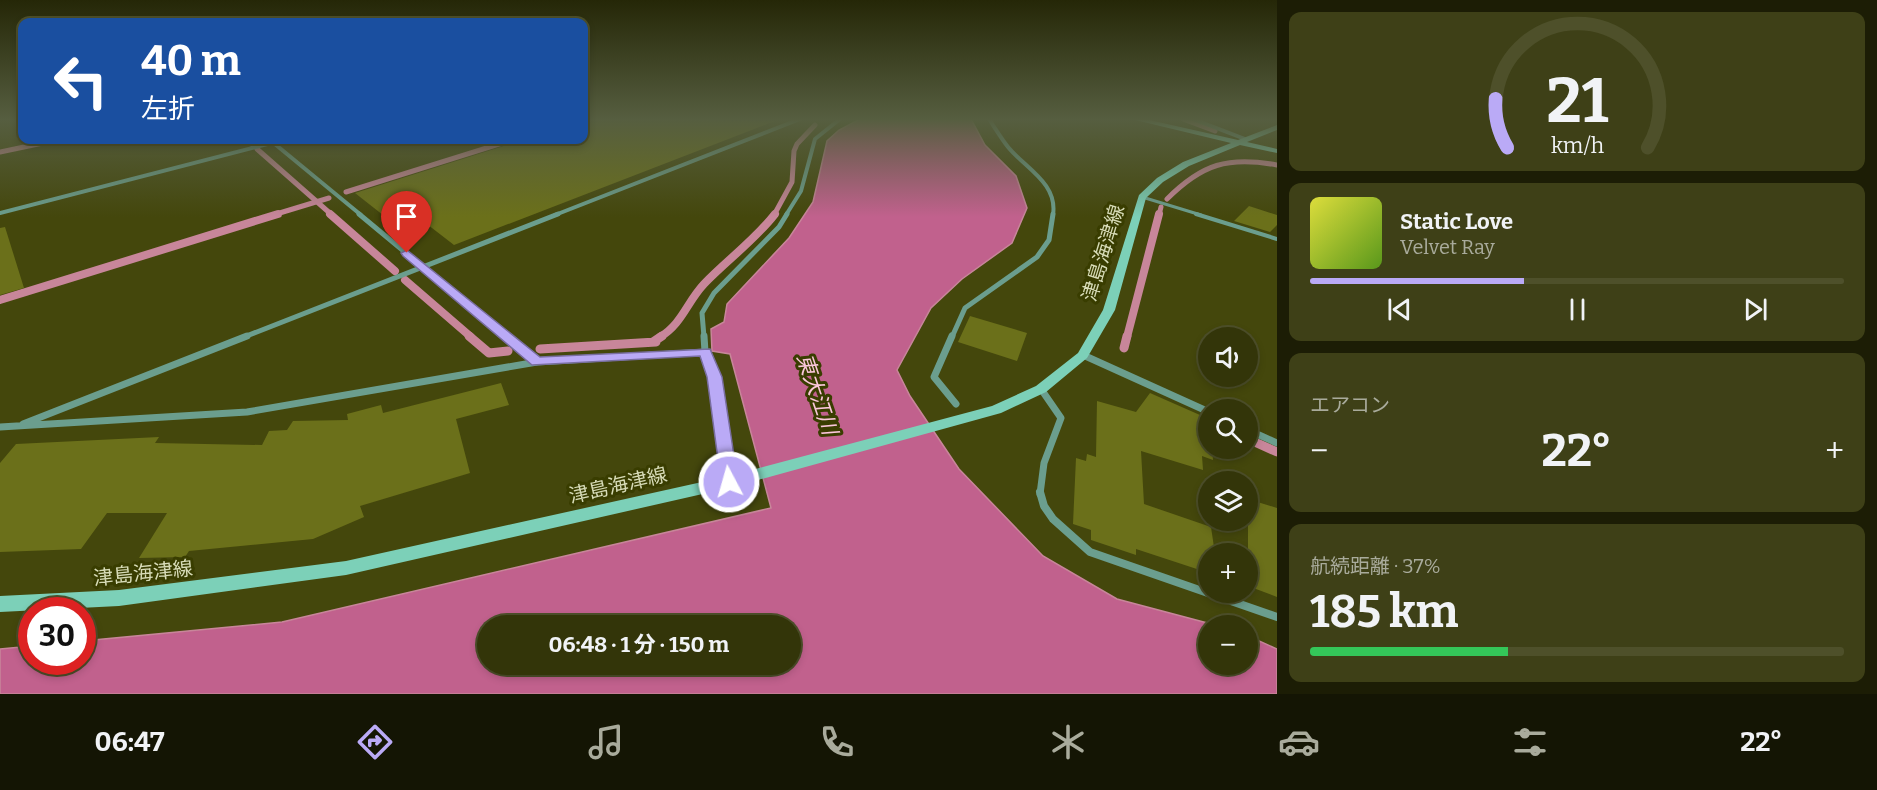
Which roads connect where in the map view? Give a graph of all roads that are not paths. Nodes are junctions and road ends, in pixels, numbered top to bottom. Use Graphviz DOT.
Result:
graph roads {
  1 [pos="232,151"];
  2 [pos="284,151"];
  3 [pos="718,151"];
  4 [pos="812,151"];
  5 [pos="1013,151"];
  6 [pos="1217,151"];
  7 [pos="1142,197"];
  8 [pos="0,213"];
  9 [pos="1277,239"];
  10 [pos="424,267"];
  11 [pos="705,352"];
  12 [pos="1083,355"];
  13 [pos="537,362"];
  14 [pos="1041,389"];
  15 [pos="956,404"];
  16 [pos="1198,407"];
  17 [pos="17,426"];
  18 [pos="0,427"];
  19 [pos="1258,434"];
  20 [pos="1277,443"];
  21 [pos="729,482"];
  22 [pos="0,604"];
  23 [pos="1277,617"];
  1 -- 8 [label="street"];
  2 -- 10 [label="street"];
  3 -- 10 [label="street"];
  4 -- 11 [label="street"];
  5 -- 15 [label="street"];
  6 -- 7 [label="main road, 津島海津線"];
  7 -- 9 [label="lane"];
  7 -- 12 [label="main road, 津島海津線"];
  10 -- 13 [label="street"];
  10 -- 17 [label="street"];
  11 -- 13 [label="street"];
  11 -- 21 [label="street"];
  12 -- 14 [label="main road, 津島海津線"];
  12 -- 16 [label="street"];
  13 -- 17 [label="street"];
  14 -- 21 [label="main road, 津島海津線"];
  14 -- 23 [label="street"];
  17 -- 18 [label="street"];
  19 -- 20 [label="street"];
  21 -- 22 [label="main road, 津島海津線"];
}
